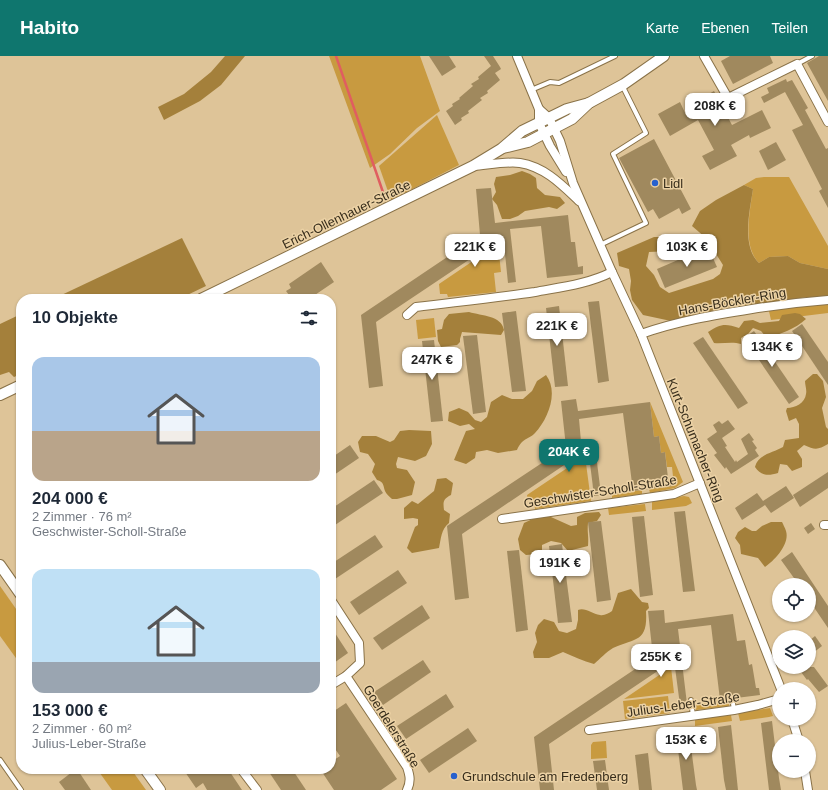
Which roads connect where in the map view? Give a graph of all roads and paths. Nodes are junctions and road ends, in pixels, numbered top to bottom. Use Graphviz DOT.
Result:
graph roads {
  1 [pos="517,56"];
  2 [pos="615,56"];
  3 [pos="664,56"];
  4 [pos="704,56"];
  5 [pos="812,56"];
  6 [pos="609,57"];
  7 [pos="797,64"];
  8 [pos="622,85"];
  9 [pos="531,90"];
  10 [pos="589,103"];
  11 [pos="539,109"];
  12 [pos="549,118"];
  13 [pos="828,122"];
  14 [pos="539,123"];
  15 [pos="554,129"];
  16 [pos="544,134"];
  17 [pos="501,149"];
  18 [pos="473,166"];
  19 [pos="573,183"];
  20 [pos="582,203"];
  21 [pos="600,245"];
  22 [pos="612,272"];
  23 [pos="211,294"];
  24 [pos="828,300"];
  25 [pos="407,315"];
  26 [pos="641,334"];
  27 [pos="16,388"];
  28 [pos="0,396"];
  29 [pos="700,483"];
  30 [pos="502,519"];
  31 [pos="0,565"];
  32 [pos="16,588"];
  33 [pos="336,608"];
  34 [pos="346,676"];
  35 [pos="336,682"];
  36 [pos="778,682"];
  37 [pos="732,697"];
  38 [pos="691,700"];
  39 [pos="772,701"];
  40 [pos="734,710"];
  41 [pos="693,716"];
  42 [pos="589,730"];
  43 [pos="0,760"];
  44 [pos="149,774"];
  45 [pos="245,774"];
  46 [pos="806,778"];
  47 [pos="21,790"];
  48 [pos="160,790"];
  49 [pos="257,790"];
  50 [pos="407,790"];
  51 [pos="808,790"];
  1 -- 9 [label="street"];
  2 -- 6 [label="lane"];
  3 -- 8 [label="street, Erich-Ollenhauer-Straße"];
  4 -- 7 [label="street"];
  5 -- 7 [label="lane"];
  6 -- 9 [label="lane"];
  7 -- 13 [label="street"];
  8 -- 10 [label="street, Erich-Ollenhauer-Straße"];
  8 -- 21 [label="lane"];
  9 -- 11 [label="street"];
  10 -- 12 [label="street, Erich-Ollenhauer-Straße"];
  10 -- 15 [label="street, Erich-Ollenhauer-Straße"];
  11 -- 12 [label="street"];
  11 -- 14 [label="street"];
  12 -- 14 [label="street, Erich-Ollenhauer-Straße"];
  12 -- 15 [label="street, Kurt-Schumacher-Ring"];
  14 -- 16 [label="street, Kurt-Schumacher-Ring"];
  14 -- 17 [label="street, Erich-Ollenhauer-Straße"];
  15 -- 16 [label="street, Erich-Ollenhauer-Straße"];
  15 -- 19 [label="street, Kurt-Schumacher-Ring"];
  16 -- 17 [label="street, Erich-Ollenhauer-Straße"];
  16 -- 19 [label="street, Kurt-Schumacher-Ring"];
  17 -- 18 [label="street, Erich-Ollenhauer-Straße"];
  18 -- 20 [label="street, Kurt-Schumacher-Ring"];
  18 -- 23 [label="street, Erich-Ollenhauer-Straße"];
  19 -- 20 [label="street, Kurt-Schumacher-Ring"];
  20 -- 21 [label="street, Kurt-Schumacher-Ring"];
  21 -- 22 [label="street, Kurt-Schumacher-Ring"];
  22 -- 25 [label="street"];
  22 -- 26 [label="street, Kurt-Schumacher-Ring"];
  24 -- 26 [label="street, Hans-Böckler-Ring"];
  26 -- 29 [label="street, Kurt-Schumacher-Ring"];
  27 -- 28 [label="street"];
  29 -- 30 [label="street, Geschwister-Scholl-Straße"];
  29 -- 36 [label="street, Kurt-Schumacher-Ring"];
  31 -- 32 [label="street"];
  33 -- 34 [label="street"];
  34 -- 35 [label="street"];
  34 -- 50 [label="street, Goerdelerstraße"];
  37 -- 40 [label="lane"];
  38 -- 41 [label="lane"];
  39 -- 40 [label="street, Julius-Leber-Straße"];
  40 -- 41 [label="street, Julius-Leber-Straße"];
  41 -- 42 [label="street, Julius-Leber-Straße"];
  43 -- 47 [label="lane"];
  44 -- 48 [label="street"];
  45 -- 49 [label="street"];
  46 -- 51 [label="street"];
}
